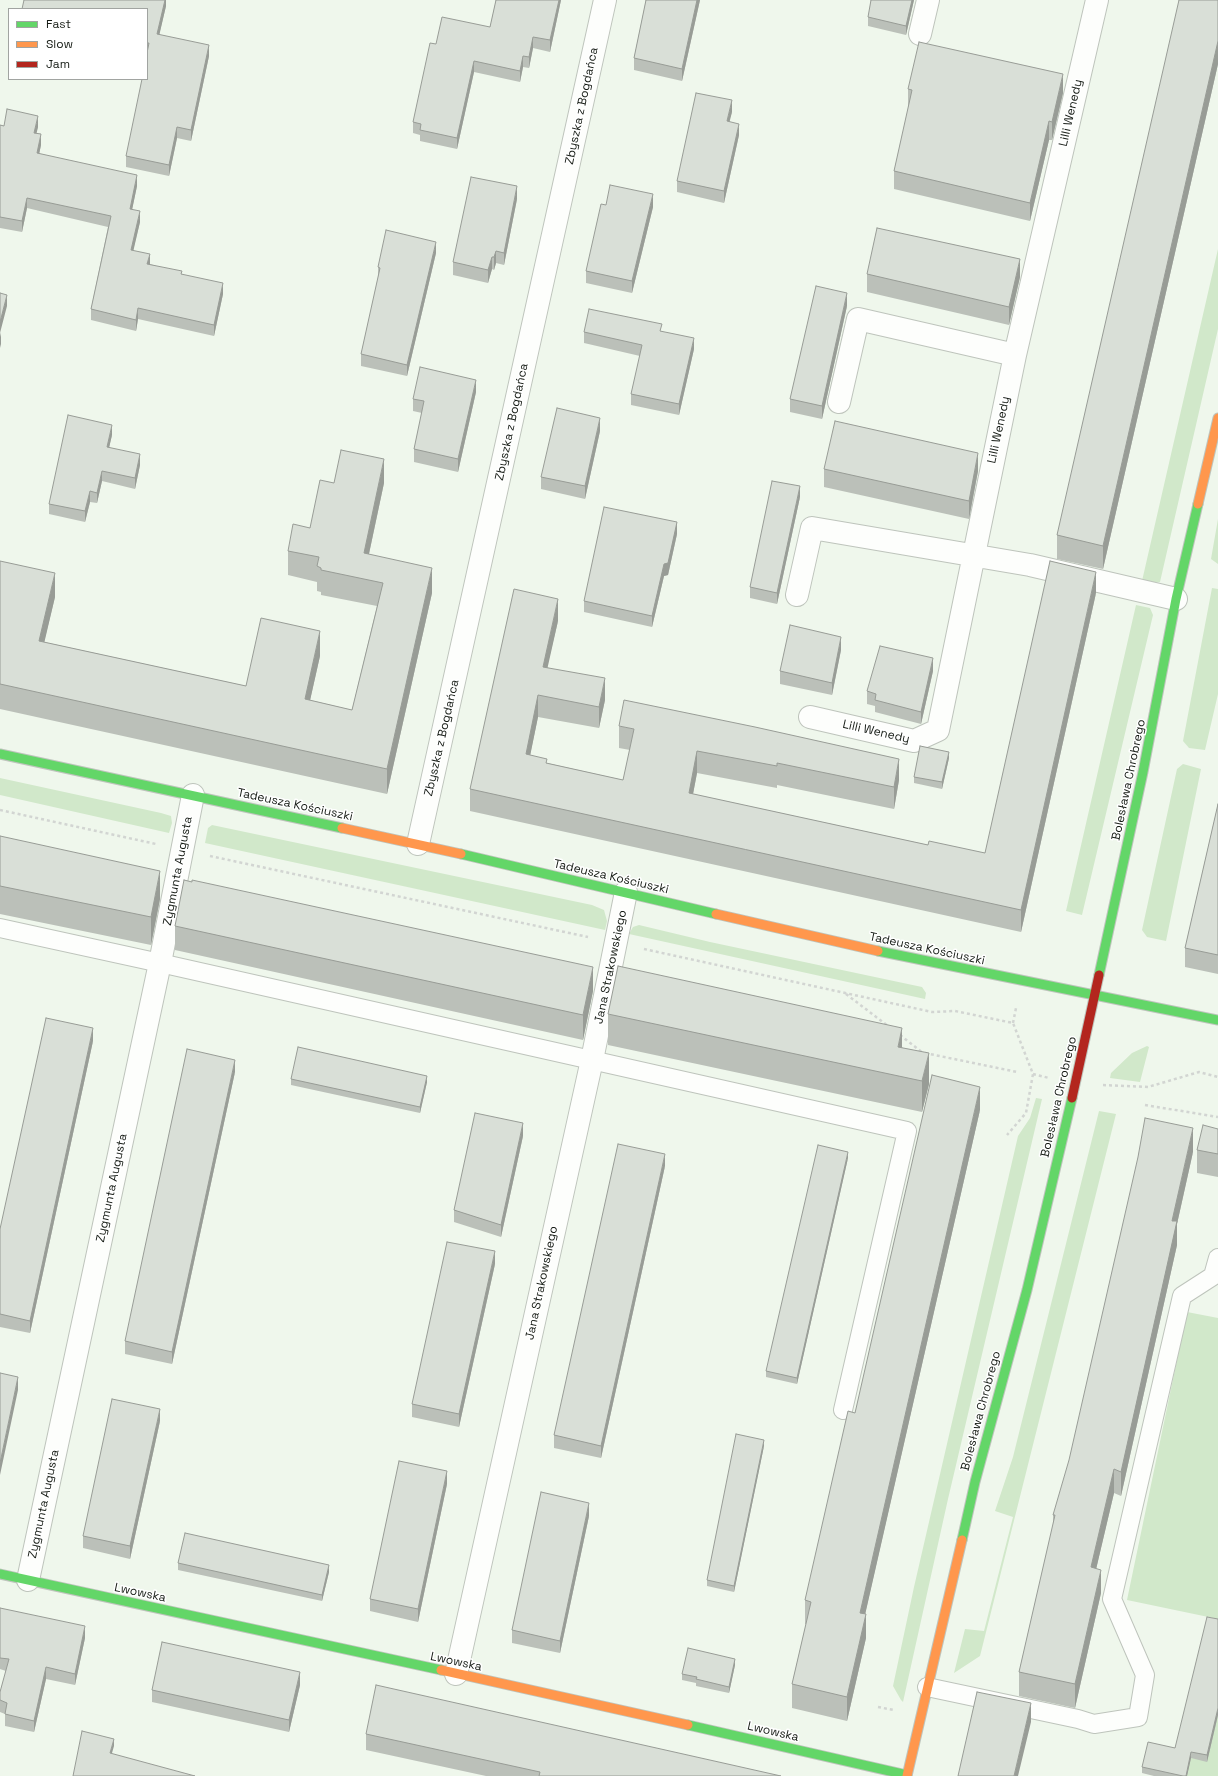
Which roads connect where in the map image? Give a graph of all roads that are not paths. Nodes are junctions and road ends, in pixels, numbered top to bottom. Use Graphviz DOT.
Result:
graph roads {
  1 [pos="605,0"];
  2 [pos="928,0"];
  3 [pos="1097,0"];
  4 [pos="920,34"];
  5 [pos="1015,355"];
  6 [pos="839,402"];
  7 [pos="1218,418"];
  8 [pos="973,554"];
  9 [pos="797,595"];
  10 [pos="1176,599"];
  11 [pos="810,717"];
  12 [pos="0,754"];
  13 [pos="193,795"];
  14 [pos="418,844"];
  15 [pos="626,892"];
  16 [pos="0,928"];
  17 [pos="160,963"];
  18 [pos="1094,995"];
  19 [pos="1218,1020"];
  20 [pos="592,1060"];
  21 [pos="1218,1258"];
  22 [pos="843,1410"];
  23 [pos="0,1574"];
  24 [pos="28,1580"];
  25 [pos="456,1674"];
  26 [pos="927,1687"];
  27 [pos="907,1775"];
  1 -- 14 [label="street, Zbyszka z Bogdańca"];
  2 -- 4 [label="street"];
  3 -- 5 [label="street, Lilli Wenedy"];
  5 -- 6 [label="street"];
  5 -- 8 [label="street, Lilli Wenedy"];
  7 -- 10 [label="street, Bolesława Chrobrego"];
  8 -- 9 [label="street"];
  8 -- 10 [label="street"];
  8 -- 11 [label="street, Lilli Wenedy"];
  10 -- 18 [label="street, Bolesława Chrobrego"];
  12 -- 13 [label="street, Tadeusza Kościuszki"];
  13 -- 14 [label="street, Tadeusza Kościuszki"];
  13 -- 17 [label="street, Zygmunta Augusta"];
  14 -- 15 [label="street, Tadeusza Kościuszki"];
  15 -- 18 [label="street, Tadeusza Kościuszki"];
  15 -- 20 [label="street, Jana Strakowskiego"];
  16 -- 17 [label="lane"];
  17 -- 20 [label="lane"];
  17 -- 24 [label="street, Zygmunta Augusta"];
  18 -- 19 [label="street, Tadeusza Kościuszki"];
  18 -- 26 [label="street, Bolesława Chrobrego"];
  20 -- 22 [label="lane"];
  20 -- 25 [label="street, Jana Strakowskiego"];
  21 -- 26 [label="lane"];
  23 -- 24 [label="street, Lwowska"];
  24 -- 25 [label="street, Lwowska"];
  25 -- 27 [label="street, Lwowska"];
  26 -- 27 [label="street, Bolesława Chrobrego"];
}
